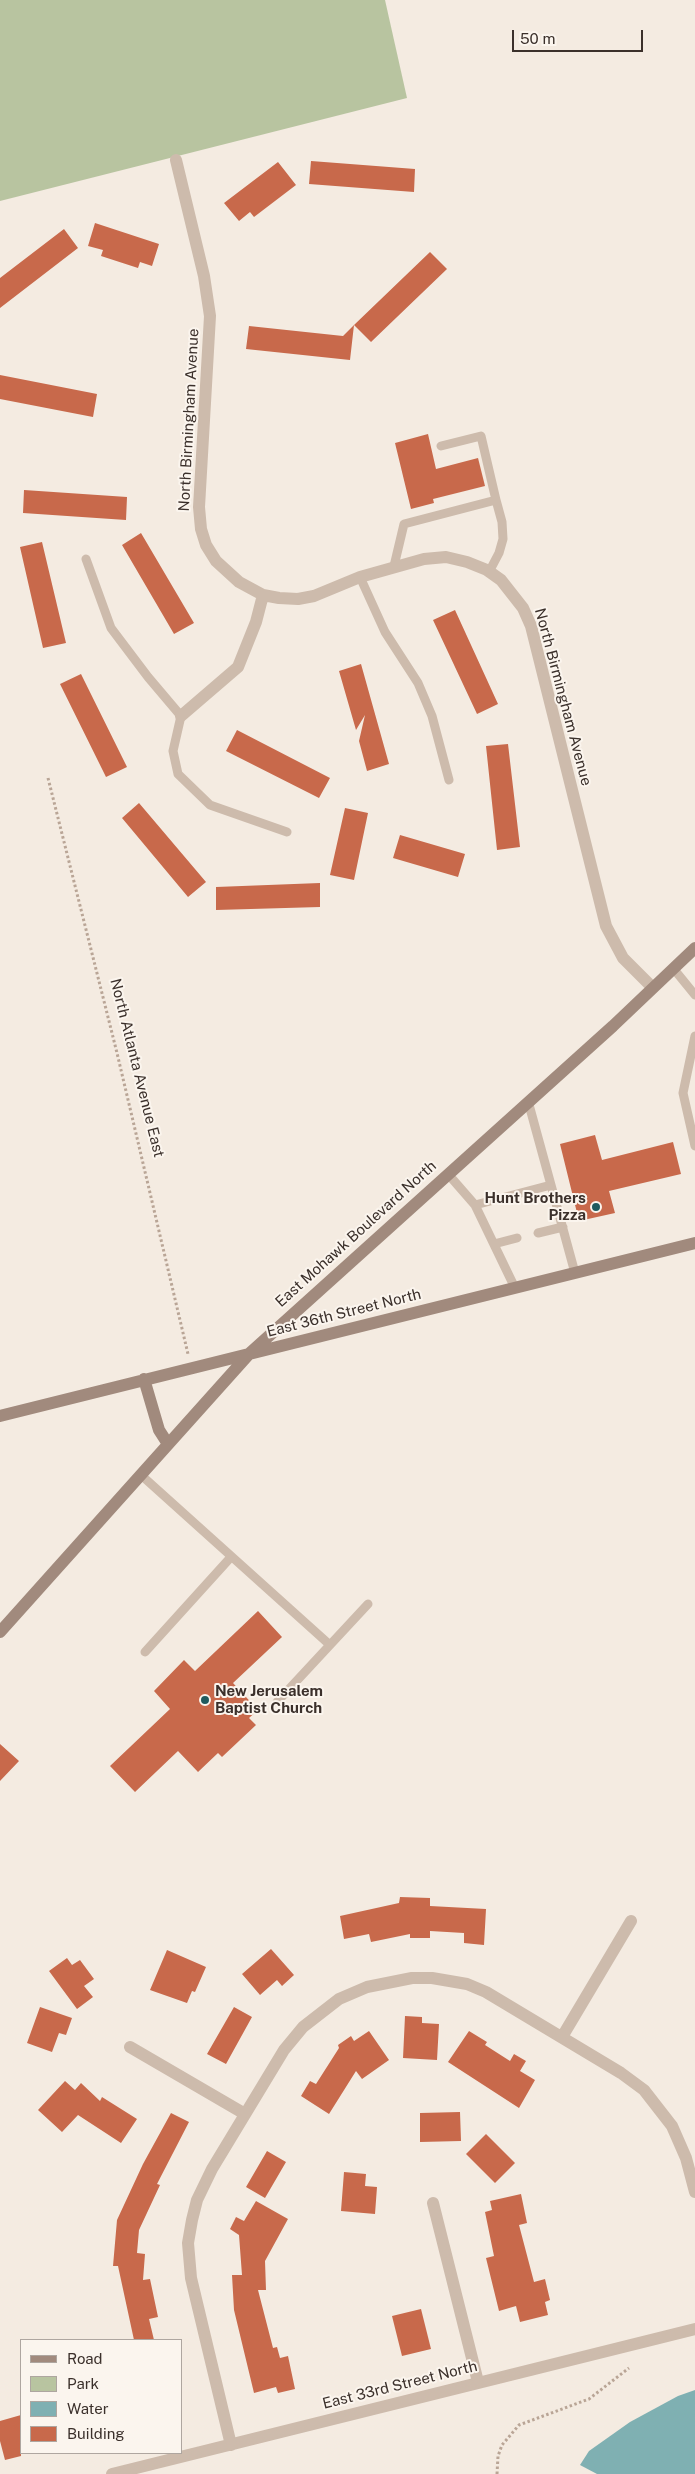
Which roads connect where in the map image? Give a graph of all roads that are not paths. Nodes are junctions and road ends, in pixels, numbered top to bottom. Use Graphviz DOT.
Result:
graph roads {
  1 [pos="176,160"];
  2 [pos="441,446"];
  3 [pos="496,500"];
  4 [pos="86,559"];
  5 [pos="394,566"];
  6 [pos="490,572"];
  7 [pos="360,577"];
  8 [pos="263,595"];
  9 [pos="181,716"];
  10 [pos="450,780"];
  11 [pos="287,832"];
  12 [pos="695,948"];
  13 [pos="673,968"];
  14 [pos="652,987"];
  15 [pos="695,995"];
  16 [pos="695,1036"];
  17 [pos="528,1102"];
  18 [pos="695,1146"];
  19 [pos="448,1174"];
  20 [pos="551,1185"];
  21 [pos="474,1205"];
  22 [pos="563,1227"];
  23 [pos="538,1233"];
  24 [pos="517,1238"];
  25 [pos="695,1243"];
  26 [pos="494,1244"];
  27 [pos="575,1273"];
  28 [pos="515,1288"];
  29 [pos="250,1353"];
  30 [pos="144,1379"];
  31 [pos="0,1416"];
  32 [pos="168,1444"];
  33 [pos="141,1475"];
  34 [pos="231,1557"];
  35 [pos="368,1604"];
  36 [pos="0,1632"];
  37 [pos="330,1645"];
  38 [pos="145,1652"];
  39 [pos="277,1702"];
  40 [pos="631,1921"];
  41 [pos="562,2037"];
  42 [pos="130,2047"];
  43 [pos="244,2114"];
  44 [pos="695,2192"];
  45 [pos="434,2203"];
  46 [pos="695,2329"];
  47 [pos="478,2382"];
  48 [pos="231,2445"];
  49 [pos="112,2474"];
  1 -- 8 [label="street, North Birmingham Avenue"];
  2 -- 3 [label="lane"];
  3 -- 5 [label="lane"];
  3 -- 6 [label="lane"];
  4 -- 9 [label="lane"];
  5 -- 6 [label="street, North Birmingham Avenue"];
  5 -- 7 [label="street, North Birmingham Avenue"];
  6 -- 14 [label="street, North Birmingham Avenue"];
  7 -- 8 [label="street, North Birmingham Avenue"];
  7 -- 10 [label="lane"];
  8 -- 9 [label="street"];
  9 -- 11 [label="lane"];
  12 -- 13 [label="street, East Mohawk Boulevard North"];
  13 -- 14 [label="street, East Mohawk Boulevard North"];
  13 -- 15 [label="lane"];
  14 -- 17 [label="street, East Mohawk Boulevard North"];
  16 -- 18 [label="lane"];
  17 -- 19 [label="street, East Mohawk Boulevard North"];
  17 -- 20 [label="lane"];
  19 -- 21 [label="lane"];
  19 -- 29 [label="street, East Mohawk Boulevard North"];
  20 -- 21 [label="lane"];
  20 -- 22 [label="lane"];
  21 -- 26 [label="lane"];
  22 -- 23 [label="lane"];
  22 -- 27 [label="lane"];
  24 -- 26 [label="lane"];
  25 -- 27 [label="street, East 36th Street North"];
  26 -- 28 [label="lane"];
  27 -- 28 [label="street, East 36th Street North"];
  28 -- 29 [label="street, East 36th Street North"];
  29 -- 30 [label="street, East 36th Street North"];
  29 -- 32 [label="street, East Mohawk Boulevard North"];
  30 -- 31 [label="street, East 36th Street North"];
  30 -- 32 [label="street"];
  32 -- 33 [label="street, East Mohawk Boulevard North"];
  33 -- 34 [label="lane"];
  33 -- 36 [label="street, East Mohawk Boulevard North"];
  34 -- 37 [label="lane"];
  34 -- 38 [label="lane"];
  35 -- 37 [label="lane"];
  37 -- 39 [label="lane"];
  40 -- 41 [label="street"];
  41 -- 43 [label="street"];
  41 -- 44 [label="street"];
  42 -- 43 [label="street"];
  43 -- 48 [label="street"];
  45 -- 47 [label="street"];
  46 -- 47 [label="street, East 33rd Street North"];
  47 -- 48 [label="street, East 33rd Street North"];
  48 -- 49 [label="street, East 33rd Street North"];
}
